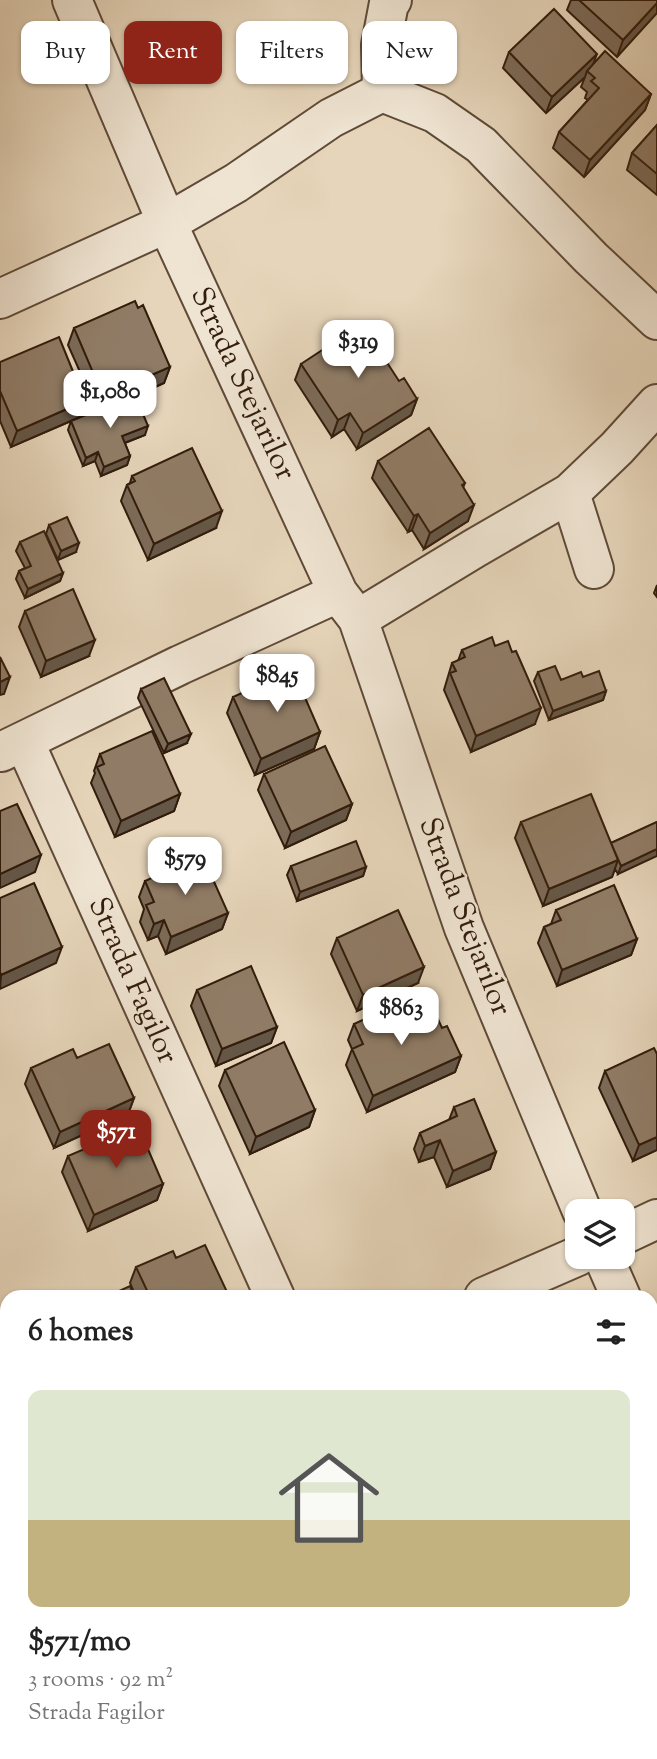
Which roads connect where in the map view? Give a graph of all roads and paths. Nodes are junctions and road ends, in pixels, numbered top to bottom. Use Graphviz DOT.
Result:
graph roads {
  1 [pos="72,0"];
  2 [pos="392,0"];
  3 [pos="382,92"];
  4 [pos="167,223"];
  5 [pos="0,299"];
  6 [pos="657,320"];
  7 [pos="657,404"];
  8 [pos="570,493"];
  9 [pos="594,569"];
  10 [pos="348,606"];
  11 [pos="12,747"];
  12 [pos="577,1199"];
  13 [pos="657,1219"];
  14 [pos="635,1229"];
  15 [pos="565,1262"];
  16 [pos="609,1269"];
  17 [pos="272,1290"];
  18 [pos="500,1290"];
  19 [pos="618,1290"];
  1 -- 4 [label="street, Strada Stejarilor"];
  2 -- 3 [label="street"];
  3 -- 4 [label="street"];
  3 -- 6 [label="street"];
  4 -- 5 [label="street"];
  4 -- 10 [label="street, Strada Stejarilor"];
  7 -- 8 [label="street"];
  8 -- 9 [label="street"];
  8 -- 10 [label="street"];
  10 -- 11 [label="street"];
  10 -- 12 [label="street, Strada Stejarilor"];
  11 -- 17 [label="street, Strada Fagilor"];
  13 -- 14 [label="street"];
  15 -- 18 [label="street"];
  16 -- 19 [label="street"];
}
